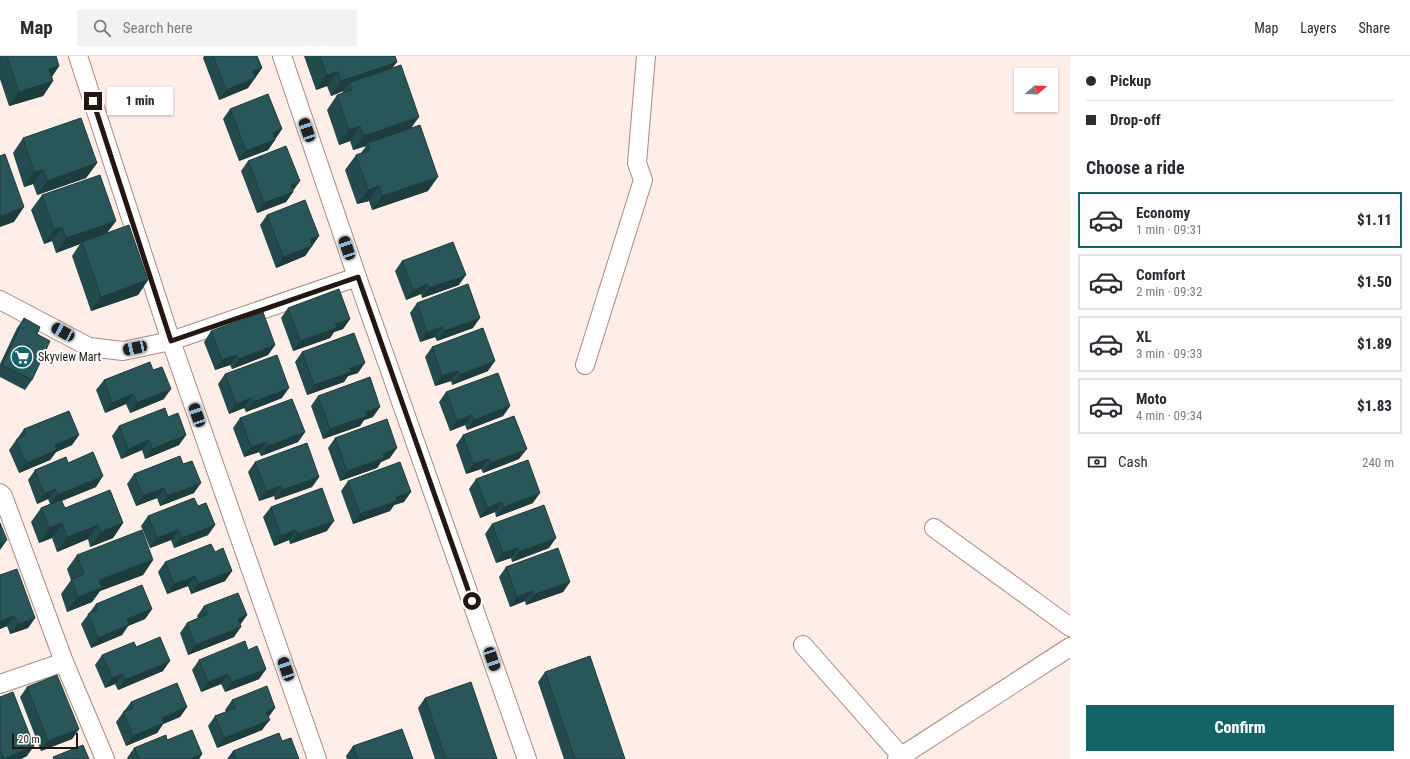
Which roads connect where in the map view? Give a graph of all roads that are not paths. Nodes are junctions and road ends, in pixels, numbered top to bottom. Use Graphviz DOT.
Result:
graph roads {
  1 [pos="78,56"];
  2 [pos="282,56"];
  3 [pos="646,56"];
  4 [pos="358,277"];
  5 [pos="0,300"];
  6 [pos="171,341"];
  7 [pos="585,365"];
  8 [pos="0,493"];
  9 [pos="934,528"];
  10 [pos="1070,627"];
  11 [pos="803,645"];
  12 [pos="1070,647"];
  13 [pos="64,662"];
  14 [pos="0,684"];
  15 [pos="899,758"];
  16 [pos="105,759"];
  17 [pos="317,759"];
  18 [pos="527,759"];
  1 -- 6 [label="street"];
  2 -- 4 [label="street"];
  3 -- 7 [label="street"];
  4 -- 6 [label="street"];
  4 -- 18 [label="street"];
  5 -- 6 [label="street"];
  6 -- 17 [label="street"];
  8 -- 13 [label="street"];
  9 -- 10 [label="street"];
  11 -- 15 [label="street"];
  12 -- 15 [label="street"];
  13 -- 14 [label="street"];
  13 -- 16 [label="street"];
}
